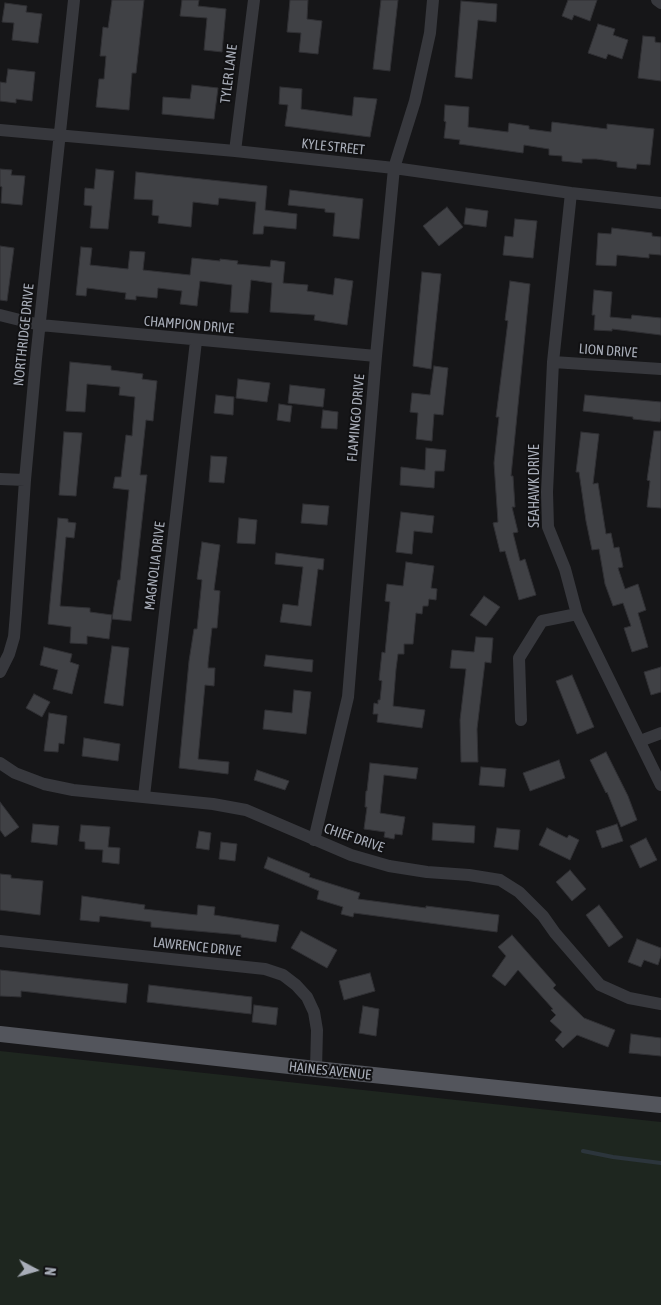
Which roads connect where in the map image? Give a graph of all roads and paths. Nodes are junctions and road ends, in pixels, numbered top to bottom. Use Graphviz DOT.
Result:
graph roads {
  1 [pos="74,0"];
  2 [pos="254,0"];
  3 [pos="433,0"];
  4 [pos="657,0"];
  5 [pos="661,3"];
  6 [pos="0,130"];
  7 [pos="60,134"];
  8 [pos="235,151"];
  9 [pos="394,168"];
  10 [pos="571,193"];
  11 [pos="661,203"];
  12 [pos="0,315"];
  13 [pos="40,325"];
  14 [pos="196,340"];
  15 [pos="376,356"];
  16 [pos="553,362"];
  17 [pos="661,369"];
  18 [pos="0,478"];
  19 [pos="25,480"];
  20 [pos="577,614"];
  21 [pos="0,672"];
  22 [pos="521,720"];
  23 [pos="661,732"];
  24 [pos="640,741"];
  25 [pos="0,764"];
  26 [pos="661,785"];
  27 [pos="144,796"];
  28 [pos="314,840"];
  29 [pos="0,941"];
  30 [pos="661,1004"];
  31 [pos="0,1034"];
  32 [pos="316,1069"];
  33 [pos="661,1105"];
  1 -- 7 [label="street, NORTHRIDGE DRIVE"];
  2 -- 8 [label="street, TYLER LANE"];
  3 -- 9 [label="street, FLAMINGO DRIVE"];
  4 -- 5 [label="street"];
  6 -- 7 [label="street, KYLE STREET"];
  7 -- 8 [label="street, KYLE STREET"];
  7 -- 13 [label="street, NORTHRIDGE DRIVE"];
  8 -- 9 [label="street, KYLE STREET"];
  9 -- 10 [label="street, KYLE STREET"];
  9 -- 15 [label="street, FLAMINGO DRIVE"];
  10 -- 11 [label="street, KYLE STREET"];
  10 -- 16 [label="street, SEAHAWK DRIVE"];
  12 -- 13 [label="street, CHAMPION DRIVE"];
  13 -- 14 [label="street, CHAMPION DRIVE"];
  13 -- 19 [label="street, NORTHRIDGE DRIVE"];
  14 -- 15 [label="street, CHAMPION DRIVE"];
  14 -- 27 [label="street, MAGNOLIA DRIVE"];
  15 -- 28 [label="street, FLAMINGO DRIVE"];
  16 -- 17 [label="street, LION DRIVE"];
  16 -- 20 [label="street, SEAHAWK DRIVE"];
  18 -- 19 [label="street"];
  19 -- 21 [label="street, NORTHRIDGE DRIVE"];
  20 -- 22 [label="street"];
  20 -- 24 [label="street, SEAHAWK DRIVE"];
  23 -- 24 [label="street"];
  24 -- 26 [label="street, SEAHAWK DRIVE"];
  25 -- 27 [label="street, CHIEF DRIVE"];
  27 -- 28 [label="street, CHIEF DRIVE"];
  28 -- 30 [label="street, CHIEF DRIVE"];
  29 -- 32 [label="street, LAWRENCE DRIVE"];
  31 -- 32 [label="main road, HAINES AVENUE"];
  32 -- 33 [label="main road, HAINES AVENUE"];
}
